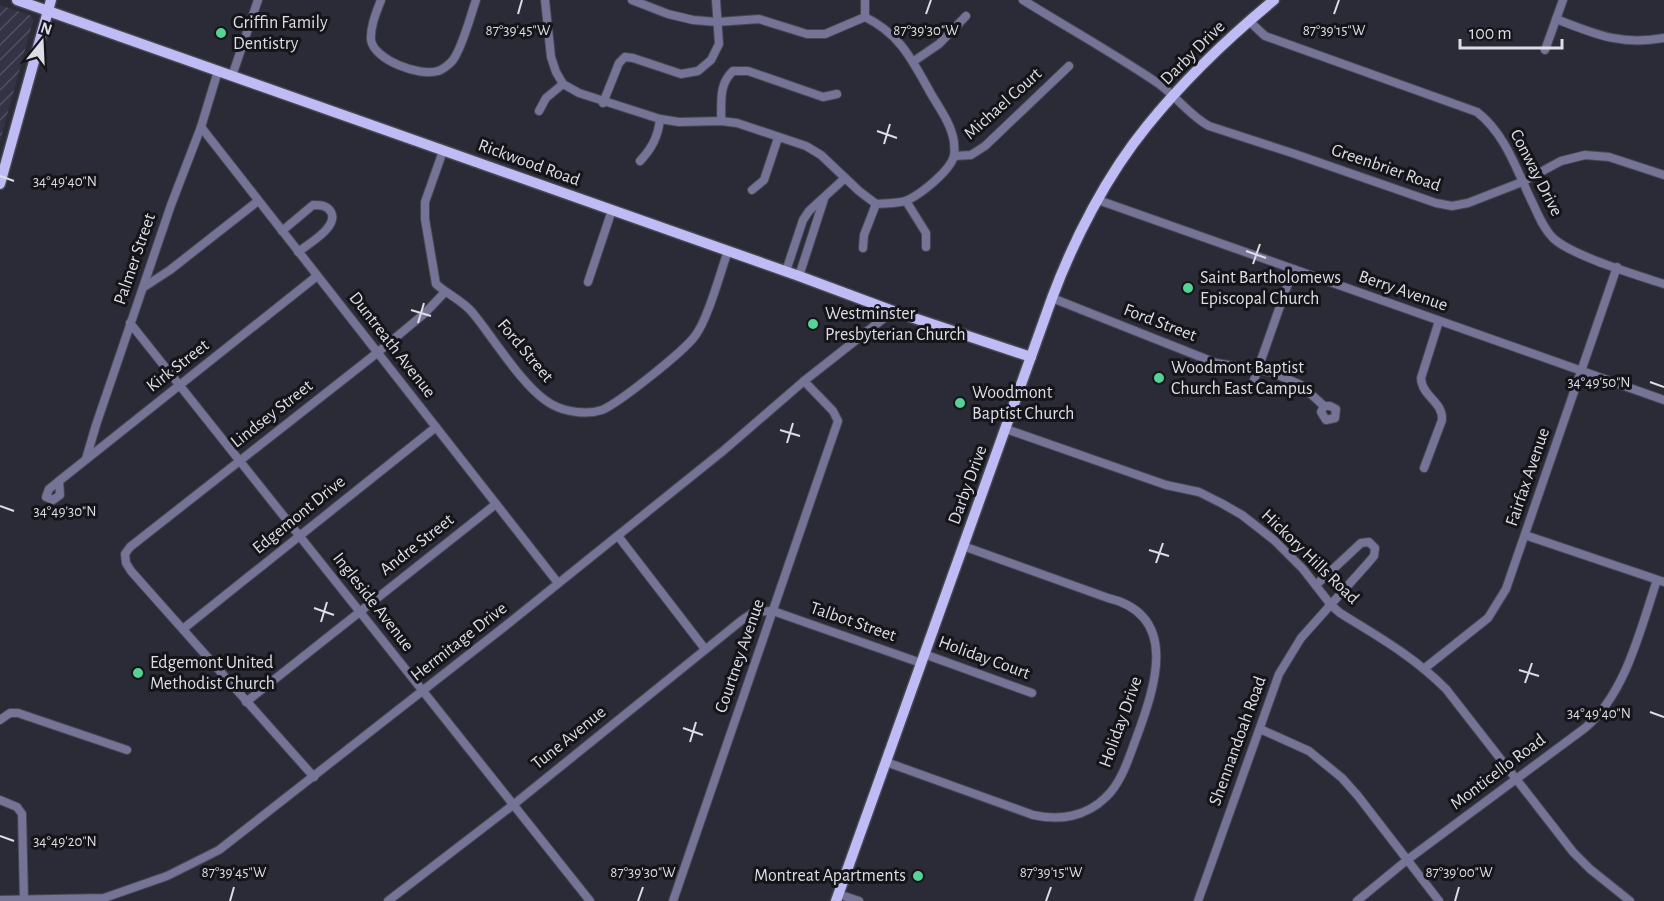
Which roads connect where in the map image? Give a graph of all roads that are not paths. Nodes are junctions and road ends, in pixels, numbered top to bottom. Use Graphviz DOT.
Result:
graph roads {
  1 [pos="17,0"];
  2 [pos="258,0"];
  3 [pos="381,0"];
  4 [pos="477,0"];
  5 [pos="546,0"];
  6 [pos="632,0"];
  7 [pos="716,0"];
  8 [pos="865,0"];
  9 [pos="1023,0"];
  10 [pos="1274,0"];
  11 [pos="1563,0"];
  12 [pos="49,5"];
  13 [pos="966,16"];
  14 [pos="865,17"];
  15 [pos="1556,19"];
  16 [pos="1249,21"];
  17 [pos="717,22"];
  18 [pos="1664,38"];
  19 [pos="1545,50"];
  20 [pos="914,61"];
  21 [pos="1070,66"];
  22 [pos="218,71"];
  23 [pos="232,76"];
  24 [pos="563,84"];
  25 [pos="837,94"];
  26 [pos="1173,96"];
  27 [pos="603,103"];
  28 [pos="539,111"];
  29 [pos="660,119"];
  30 [pos="721,121"];
  31 [pos="201,127"];
  32 [pos="778,138"];
  33 [pos="443,150"];
  34 [pos="954,156"];
  35 [pos="640,161"];
  36 [pos="1664,175"];
  37 [pos="845,178"];
  38 [pos="1522,182"];
  39 [pos="0,184"];
  40 [pos="752,190"];
  41 [pos="825,199"];
  42 [pos="1098,200"];
  43 [pos="258,201"];
  44 [pos="906,201"];
  45 [pos="876,204"];
  46 [pos="612,210"];
  47 [pos="282,231"];
  48 [pos="926,247"];
  49 [pos="863,248"];
  50 [pos="728,251"];
  51 [pos="298,252"];
  52 [pos="1617,267"];
  53 [pos="1293,269"];
  54 [pos="786,272"];
  55 [pos="317,276"];
  56 [pos="799,276"];
  57 [pos="588,282"];
  58 [pos="1664,284"];
  59 [pos="143,287"];
  60 [pos="445,292"];
  61 [pos="1052,298"];
  62 [pos="893,311"];
  63 [pos="1439,321"];
  64 [pos="130,323"];
  65 [pos="377,353"];
  66 [pos="1031,357"];
  67 [pos="1258,368"];
  68 [pos="1582,371"];
  69 [pos="804,381"];
  70 [pos="1253,383"];
  71 [pos="180,385"];
  72 [pos="1664,400"];
  73 [pos="1324,405"];
  74 [pos="436,427"];
  75 [pos="1006,429"];
  76 [pos="86,459"];
  77 [pos="239,461"];
  78 [pos="1424,468"];
  79 [pos="59,481"];
  80 [pos="496,504"];
  81 [pos="1525,535"];
  82 [pos="299,536"];
  83 [pos="618,536"];
  84 [pos="963,546"];
  85 [pos="1661,581"];
  86 [pos="558,583"];
  87 [pos="1316,585"];
  88 [pos="1331,604"];
  89 [pos="773,611"];
  90 [pos="360,612"];
  91 [pos="183,629"];
  92 [pos="705,649"];
  93 [pos="923,658"];
  94 [pos="1425,668"];
  95 [pos="423,692"];
  96 [pos="1032,693"];
  97 [pos="246,702"];
  98 [pos="0,720"];
  99 [pos="1260,729"];
  100 [pos="127,750"];
  101 [pos="886,762"];
  102 [pos="314,777"];
  103 [pos="1516,779"];
  104 [pos="0,800"];
  105 [pos="513,805"];
  106 [pos="1407,860"];
  107 [pos="837,897"];
  108 [pos="106,899"];
  109 [pos="0,900"];
  110 [pos="24,900"];
  111 [pos="388,901"];
  112 [pos="590,901"];
  113 [pos="673,901"];
  114 [pos="859,901"];
  115 [pos="1198,901"];
  116 [pos="1357,901"];
  117 [pos="1439,901"];
  118 [pos="1630,901"];
  1 -- 12 [label="main road, Rickwood Road"];
  2 -- 23 [label="street"];
  3 -- 4 [label="street"];
  5 -- 24 [label="street"];
  6 -- 17 [label="street"];
  7 -- 17 [label="street"];
  8 -- 14 [label="street"];
  9 -- 26 [label="street, Greenbrier Road"];
  10 -- 16 [label="main road, Darby Drive"];
  11 -- 15 [label="street"];
  12 -- 22 [label="main road, Rickwood Road"];
  12 -- 39 [label="main road"];
  13 -- 20 [label="street"];
  14 -- 17 [label="street"];
  14 -- 20 [label="street"];
  15 -- 18 [label="street"];
  15 -- 19 [label="street"];
  16 -- 26 [label="main road, Darby Drive"];
  16 -- 38 [label="street, Conway Drive"];
  17 -- 27 [label="street"];
  20 -- 34 [label="street"];
  21 -- 34 [label="street, Michael Court"];
  22 -- 23 [label="main road, Rickwood Road"];
  22 -- 31 [label="street, Palmer Street"];
  23 -- 33 [label="main road, Rickwood Road"];
  24 -- 27 [label="street"];
  24 -- 28 [label="street"];
  25 -- 30 [label="street"];
  26 -- 38 [label="street, Greenbrier Road"];
  26 -- 42 [label="main road, Darby Drive"];
  27 -- 29 [label="street"];
  29 -- 30 [label="street"];
  29 -- 35 [label="street"];
  30 -- 32 [label="street"];
  31 -- 43 [label="street, Duntreath Avenue"];
  31 -- 59 [label="street, Palmer Street"];
  32 -- 37 [label="street"];
  32 -- 40 [label="street"];
  33 -- 46 [label="main road, Rickwood Road"];
  33 -- 60 [label="street, Ford Street"];
  34 -- 44 [label="street"];
  36 -- 38 [label="street, Greenbrier Road"];
  37 -- 41 [label="street"];
  37 -- 45 [label="street"];
  38 -- 52 [label="street, Conway Drive"];
  41 -- 54 [label="street"];
  41 -- 56 [label="street"];
  42 -- 53 [label="street, Berry Avenue"];
  42 -- 61 [label="main road, Darby Drive"];
  43 -- 47 [label="street, Duntreath Avenue"];
  43 -- 59 [label="street"];
  44 -- 45 [label="street"];
  44 -- 48 [label="street"];
  45 -- 49 [label="street"];
  46 -- 50 [label="main road, Rickwood Road"];
  46 -- 57 [label="street"];
  47 -- 51 [label="street, Duntreath Avenue"];
  47 -- 51 [label="street"];
  50 -- 54 [label="main road, Rickwood Road"];
  50 -- 60 [label="street, Ford Street"];
  51 -- 55 [label="street, Duntreath Avenue"];
  52 -- 58 [label="street, Conway Drive"];
  52 -- 68 [label="street, Fairfax Avenue"];
  53 -- 63 [label="street, Berry Avenue"];
  53 -- 67 [label="street"];
  54 -- 56 [label="main road, Rickwood Road"];
  55 -- 65 [label="street, Duntreath Avenue"];
  55 -- 71 [label="street, Kirk Street"];
  56 -- 62 [label="main road, Rickwood Road"];
  59 -- 64 [label="street, Palmer Street"];
  60 -- 65 [label="street, Lindsey Street"];
  61 -- 66 [label="main road, Darby Drive"];
  61 -- 67 [label="street, Ford Street"];
  62 -- 66 [label="main road, Rickwood Road"];
  62 -- 69 [label="street, Hermitage Drive"];
  63 -- 68 [label="street, Berry Avenue"];
  63 -- 78 [label="street"];
  64 -- 71 [label="street, Ingleside Avenue"];
  64 -- 76 [label="street, Palmer Street"];
  65 -- 74 [label="street, Duntreath Avenue"];
  65 -- 77 [label="street, Lindsey Street"];
  66 -- 75 [label="main road, Darby Drive"];
  67 -- 70 [label="street"];
  67 -- 73 [label="street, Ford Street"];
  68 -- 72 [label="street, Berry Avenue"];
  68 -- 81 [label="street, Fairfax Avenue"];
  69 -- 83 [label="street, Hermitage Drive"];
  69 -- 89 [label="street, Courtney Avenue"];
  71 -- 76 [label="street, Kirk Street"];
  71 -- 77 [label="street, Ingleside Avenue"];
  74 -- 80 [label="street, Duntreath Avenue"];
  74 -- 82 [label="street, Edgemont Drive"];
  75 -- 84 [label="main road, Darby Drive"];
  75 -- 87 [label="street, Hickory Hills Road"];
  76 -- 79 [label="street, Kirk Street"];
  77 -- 82 [label="street, Ingleside Avenue"];
  77 -- 91 [label="street, Lindsey Street"];
  80 -- 86 [label="street, Duntreath Avenue"];
  80 -- 90 [label="street, Andre Street"];
  81 -- 85 [label="street"];
  81 -- 94 [label="street, Fairfax Avenue"];
  82 -- 90 [label="street, Ingleside Avenue"];
  82 -- 91 [label="street, Edgemont Drive"];
  83 -- 86 [label="street, Hermitage Drive"];
  83 -- 92 [label="street"];
  84 -- 93 [label="main road, Darby Drive"];
  84 -- 101 [label="street, Holiday Drive"];
  85 -- 103 [label="street, Monticello Road"];
  86 -- 95 [label="street, Hermitage Drive"];
  87 -- 88 [label="street, Hickory Hills Road"];
  87 -- 88 [label="street, Shennandoah Road"];
  88 -- 94 [label="street, Hickory Hills Road"];
  88 -- 99 [label="street, Shennandoah Road"];
  89 -- 92 [label="street, Tune Avenue"];
  89 -- 93 [label="street, Talbot Street"];
  89 -- 113 [label="street, Courtney Avenue"];
  90 -- 95 [label="street, Ingleside Avenue"];
  90 -- 97 [label="street, Andre Street"];
  91 -- 97 [label="street"];
  92 -- 105 [label="street, Tune Avenue"];
  93 -- 96 [label="street, Holiday Court"];
  93 -- 101 [label="main road, Darby Drive"];
  94 -- 103 [label="street, Hickory Hills Road"];
  95 -- 102 [label="street, Hermitage Drive"];
  95 -- 105 [label="street, Ingleside Avenue"];
  97 -- 102 [label="street"];
  98 -- 100 [label="street"];
  99 -- 106 [label="street"];
  99 -- 115 [label="street, Shennandoah Road"];
  101 -- 107 [label="main road, Darby Drive"];
  102 -- 108 [label="street, Hermitage Drive"];
  103 -- 106 [label="street, Monticello Road"];
  103 -- 118 [label="street, Hickory Hills Road"];
  104 -- 110 [label="street"];
  105 -- 111 [label="street, Tune Avenue"];
  105 -- 112 [label="street, Ingleside Avenue"];
  106 -- 116 [label="street, Monticello Road"];
  106 -- 117 [label="street"];
  107 -- 114 [label="street"];
  108 -- 110 [label="street, Hermitage Drive"];
  109 -- 110 [label="street, Hermitage Drive"];
}
